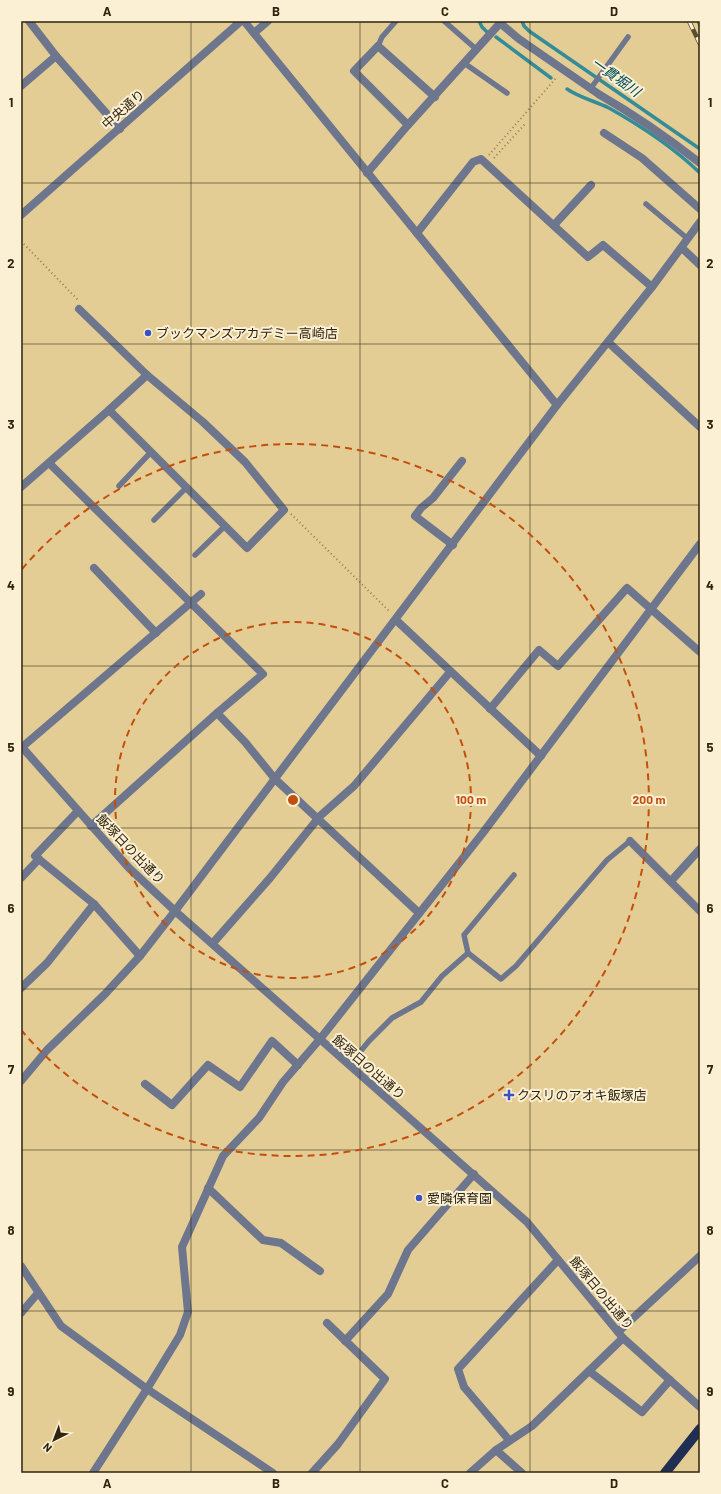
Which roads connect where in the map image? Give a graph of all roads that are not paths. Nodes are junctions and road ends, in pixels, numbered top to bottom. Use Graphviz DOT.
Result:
graph roads {
  1 [pos="29,21"];
  2 [pos="243,21"];
  3 [pos="268,21"];
  4 [pos="396,21"];
  5 [pos="444,21"];
  6 [pos="501,22"];
  7 [pos="254,33"];
  8 [pos="628,37"];
  9 [pos="378,46"];
  10 [pos="476,50"];
  11 [pos="56,56"];
  12 [pos="464,63"];
  13 [pos="21,86"];
  14 [pos="592,86"];
  15 [pos="507,93"];
  16 [pos="435,97"];
  17 [pos="408,125"];
  18 [pos="120,128"];
  19 [pos="604,133"];
  20 [pos="700,163"];
  21 [pos="367,173"];
  22 [pos="591,186"];
  23 [pos="646,204"];
  24 [pos="700,209"];
  25 [pos="21,215"];
  26 [pos="700,224"];
  27 [pos="554,225"];
  28 [pos="417,233"];
  29 [pos="688,239"];
  30 [pos="682,248"];
  31 [pos="700,265"];
  32 [pos="652,287"];
  33 [pos="79,309"];
  34 [pos="608,342"];
  35 [pos="147,375"];
  36 [pos="557,405"];
  37 [pos="109,410"];
  38 [pos="700,427"];
  39 [pos="151,452"];
  40 [pos="462,461"];
  41 [pos="49,463"];
  42 [pos="119,486"];
  43 [pos="21,487"];
  44 [pos="187,487"];
  45 [pos="154,520"];
  46 [pos="225,526"];
  47 [pos="700,544"];
  48 [pos="452,545"];
  49 [pos="195,555"];
  50 [pos="94,568"];
  51 [pos="201,594"];
  52 [pos="192,602"];
  53 [pos="652,609"];
  54 [pos="396,620"];
  55 [pos="156,633"];
  56 [pos="700,652"];
  57 [pos="450,672"];
  58 [pos="490,708"];
  59 [pos="217,713"];
  60 [pos="21,747"];
  61 [pos="541,756"];
  62 [pos="275,779"];
  63 [pos="78,810"];
  64 [pos="318,819"];
  65 [pos="91,826"];
  66 [pos="630,841"];
  67 [pos="700,849"];
  68 [pos="39,860"];
  69 [pos="514,875"];
  70 [pos="21,878"];
  71 [pos="671,881"];
  72 [pos="94,904"];
  73 [pos="175,911"];
  74 [pos="700,911"];
  75 [pos="419,913"];
  76 [pos="213,943"];
  77 [pos="468,953"];
  78 [pos="140,956"];
  79 [pos="21,988"];
  80 [pos="320,1039"];
  81 [pos="298,1065"];
  82 [pos="349,1065"];
  83 [pos="21,1081"];
  84 [pos="144,1084"];
  85 [pos="474,1174"];
  86 [pos="208,1188"];
  87 [pos="700,1256"];
  88 [pos="558,1260"];
  89 [pos="21,1266"];
  90 [pos="320,1271"];
  91 [pos="38,1293"];
  92 [pos="21,1313"];
  93 [pos="327,1323"];
  94 [pos="621,1335"];
  95 [pos="346,1341"];
  96 [pos="589,1371"];
  97 [pos="670,1380"];
  98 [pos="147,1389"];
  99 [pos="700,1407"];
  100 [pos="700,1429"];
  101 [pos="510,1440"];
  102 [pos="496,1450"];
  103 [pos="93,1473"];
  104 [pos="273,1473"];
  105 [pos="312,1473"];
  106 [pos="470,1473"];
  107 [pos="522,1473"];
  108 [pos="665,1473"];
  1 -- 11 [label="street"];
  2 -- 7 [label="street"];
  2 -- 18 [label="street, 中央通り"];
  3 -- 7 [label="street"];
  4 -- 9 [label="lane"];
  5 -- 10 [label="lane"];
  6 -- 10 [label="street"];
  6 -- 14 [label="street"];
  7 -- 21 [label="street"];
  8 -- 14 [label="lane"];
  9 -- 16 [label="street"];
  9 -- 17 [label="street"];
  10 -- 12 [label="street"];
  11 -- 13 [label="street"];
  11 -- 18 [label="street"];
  12 -- 15 [label="lane"];
  12 -- 16 [label="street"];
  14 -- 20 [label="street"];
  16 -- 17 [label="street"];
  17 -- 21 [label="street"];
  18 -- 25 [label="street, 中央通り"];
  19 -- 24 [label="street"];
  21 -- 28 [label="street"];
  22 -- 27 [label="street"];
  23 -- 29 [label="lane"];
  26 -- 29 [label="street"];
  27 -- 28 [label="street"];
  27 -- 32 [label="street"];
  28 -- 36 [label="street"];
  29 -- 30 [label="street"];
  30 -- 31 [label="street"];
  30 -- 32 [label="street"];
  32 -- 34 [label="street"];
  33 -- 35 [label="street"];
  34 -- 36 [label="street"];
  34 -- 38 [label="street"];
  35 -- 37 [label="street"];
  35 -- 46 [label="street"];
  36 -- 48 [label="street"];
  37 -- 39 [label="street"];
  37 -- 41 [label="street"];
  39 -- 42 [label="lane"];
  39 -- 44 [label="street"];
  40 -- 48 [label="street"];
  41 -- 43 [label="street"];
  41 -- 52 [label="street"];
  44 -- 45 [label="lane"];
  44 -- 46 [label="street"];
  46 -- 49 [label="lane"];
  47 -- 53 [label="street"];
  48 -- 54 [label="street"];
  50 -- 55 [label="street"];
  51 -- 52 [label="street"];
  52 -- 55 [label="street"];
  52 -- 59 [label="street"];
  53 -- 56 [label="street"];
  53 -- 58 [label="street"];
  53 -- 61 [label="street"];
  54 -- 57 [label="street"];
  54 -- 62 [label="street"];
  55 -- 60 [label="street"];
  57 -- 58 [label="street"];
  57 -- 64 [label="street"];
  58 -- 61 [label="street"];
  59 -- 62 [label="street"];
  59 -- 65 [label="street"];
  60 -- 63 [label="street, 飯塚日の出通り"];
  61 -- 75 [label="street"];
  62 -- 64 [label="street"];
  62 -- 73 [label="street"];
  63 -- 65 [label="street, 飯塚日の出通り"];
  63 -- 68 [label="street"];
  64 -- 75 [label="street"];
  64 -- 76 [label="street"];
  65 -- 73 [label="street, 飯塚日の出通り"];
  66 -- 71 [label="street"];
  66 -- 77 [label="lane"];
  67 -- 71 [label="street"];
  68 -- 70 [label="street"];
  68 -- 72 [label="street"];
  69 -- 77 [label="lane"];
  71 -- 74 [label="street"];
  72 -- 78 [label="street"];
  72 -- 79 [label="street"];
  73 -- 76 [label="street, 飯塚日の出通り"];
  73 -- 78 [label="street"];
  75 -- 80 [label="street"];
  76 -- 80 [label="street, 飯塚日の出通り"];
  77 -- 82 [label="lane"];
  78 -- 83 [label="street"];
  80 -- 81 [label="street"];
  80 -- 82 [label="street, 飯塚日の出通り"];
  81 -- 84 [label="street"];
  81 -- 86 [label="street"];
  82 -- 85 [label="street, 飯塚日の出通り"];
  85 -- 88 [label="street, 飯塚日の出通り"];
  85 -- 95 [label="street"];
  86 -- 90 [label="street"];
  86 -- 98 [label="street"];
  87 -- 94 [label="street"];
  88 -- 94 [label="street, 飯塚日の出通り"];
  88 -- 101 [label="street"];
  89 -- 91 [label="street"];
  91 -- 92 [label="street"];
  91 -- 98 [label="street"];
  93 -- 95 [label="street"];
  94 -- 96 [label="street"];
  94 -- 97 [label="street, 飯塚日の出通り"];
  95 -- 105 [label="street"];
  96 -- 97 [label="street"];
  96 -- 101 [label="street"];
  97 -- 99 [label="street, 飯塚日の出通り"];
  98 -- 103 [label="street"];
  98 -- 104 [label="street"];
  100 -- 108 [label="main road"];
  101 -- 102 [label="street"];
  102 -- 106 [label="street"];
  102 -- 107 [label="street"];
}
